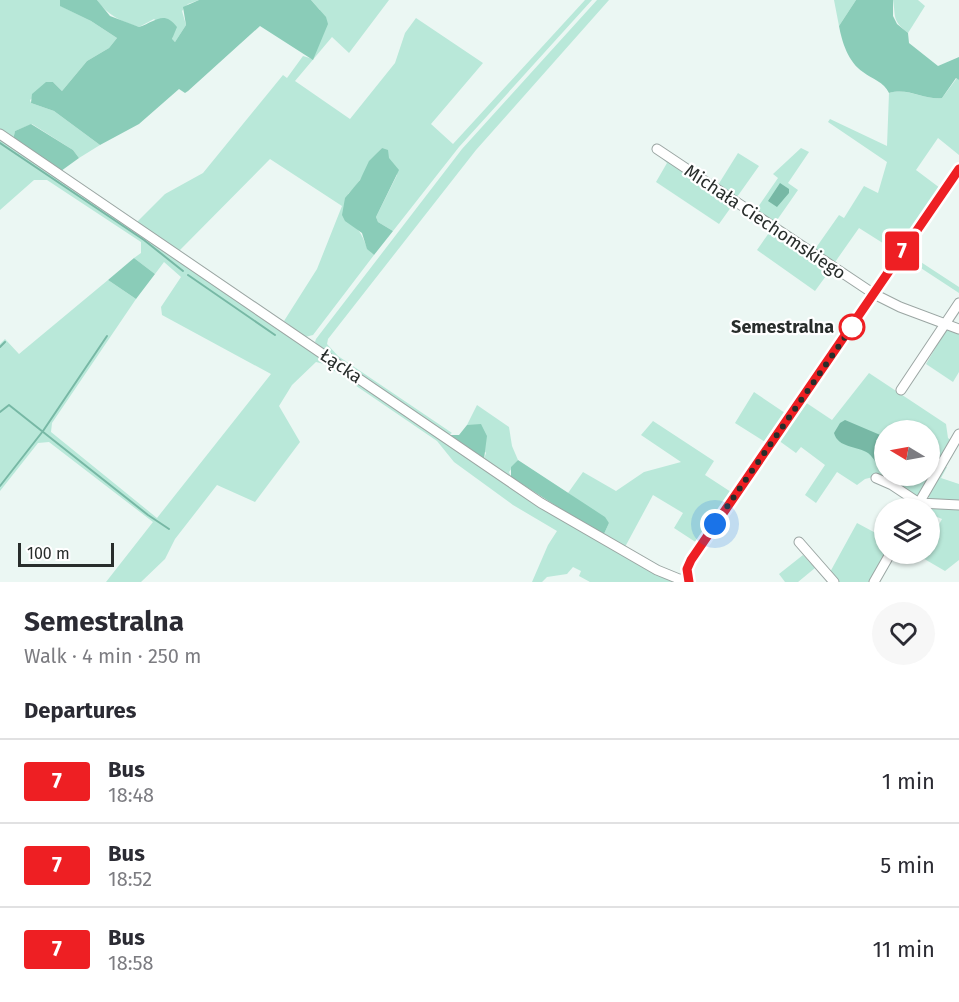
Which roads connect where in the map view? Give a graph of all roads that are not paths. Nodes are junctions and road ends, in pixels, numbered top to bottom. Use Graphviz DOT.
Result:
graph roads {
  1 [pos="0,134"];
  2 [pos="657,149"];
  3 [pos="959,169"];
  4 [pos="874,294"];
  5 [pos="959,303"];
  6 [pos="946,323"];
  7 [pos="959,328"];
  8 [pos="901,390"];
  9 [pos="959,434"];
  10 [pos="894,486"];
  11 [pos="909,498"];
  12 [pos="922,498"];
  13 [pos="940,505"];
  14 [pos="959,505"];
  15 [pos="799,542"];
  16 [pos="884,564"];
  17 [pos="688,580"];
  18 [pos="834,582"];
  19 [pos="874,582"];
  1 -- 17 [label="street, Łącka"];
  2 -- 4 [label="street, Michała Ciechomskiego"];
  3 -- 4 [label="street"];
  4 -- 6 [label="street"];
  4 -- 17 [label="street"];
  5 -- 6 [label="street"];
  6 -- 7 [label="street"];
  6 -- 8 [label="street"];
  9 -- 12 [label="street"];
  10 -- 11 [label="street"];
  13 -- 14 [label="street"];
  15 -- 18 [label="street"];
  16 -- 19 [label="street"];
}
